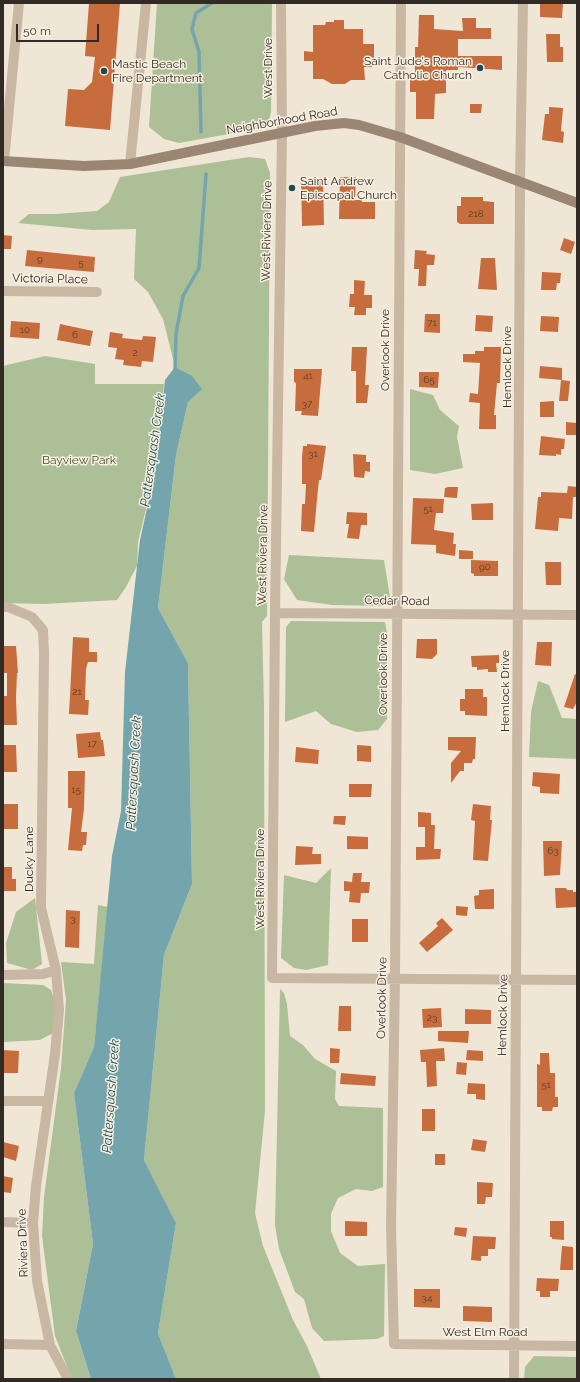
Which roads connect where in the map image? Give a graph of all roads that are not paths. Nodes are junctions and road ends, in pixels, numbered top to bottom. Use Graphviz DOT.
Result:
graph roads {
  1 [pos="19,3"];
  2 [pos="146,3"];
  3 [pos="281,3"];
  4 [pos="401,3"];
  5 [pos="523,3"];
  6 [pos="282,133"];
  7 [pos="400,137"];
  8 [pos="4,161"];
  9 [pos="130,164"];
  10 [pos="520,182"];
  11 [pos="577,203"];
  12 [pos="3,291"];
  13 [pos="97,292"];
  14 [pos="3,607"];
  15 [pos="275,613"];
  16 [pos="396,614"];
  17 [pos="519,615"];
  18 [pos="577,615"];
  19 [pos="56,970"];
  20 [pos="3,975"];
  21 [pos="395,979"];
  22 [pos="516,980"];
  23 [pos="577,980"];
  24 [pos="3,1101"];
  25 [pos="48,1101"];
  26 [pos="3,1222"];
  27 [pos="33,1223"];
  28 [pos="3,1344"];
  29 [pos="394,1344"];
  30 [pos="50,1345"];
  31 [pos="514,1345"];
  32 [pos="577,1346"];
  33 [pos="68,1379"];
  34 [pos="514,1379"];
  1 -- 8 [label="street"];
  2 -- 9 [label="street"];
  3 -- 6 [label="street, West Drive"];
  4 -- 7 [label="street, Overlook Drive"];
  5 -- 10 [label="street, Hemlock Drive"];
  6 -- 7 [label="street, Neighborhood Road"];
  6 -- 9 [label="street, Neighborhood Road"];
  6 -- 15 [label="street, West Riviera Drive"];
  7 -- 10 [label="street, Neighborhood Road"];
  7 -- 16 [label="street, Overlook Drive"];
  8 -- 9 [label="street, Neighborhood Road"];
  10 -- 11 [label="street, Neighborhood Road"];
  10 -- 17 [label="street, Hemlock Drive"];
  12 -- 13 [label="street, Victoria Place"];
  14 -- 19 [label="street, Ducky Lane"];
  15 -- 16 [label="street, Cedar Road"];
  15 -- 21 [label="street, West Riviera Drive"];
  16 -- 17 [label="street, Cedar Road"];
  16 -- 21 [label="street, Overlook Drive"];
  17 -- 18 [label="street, Cedar Road"];
  17 -- 22 [label="street, Hemlock Drive"];
  19 -- 20 [label="street"];
  19 -- 25 [label="street, Ducky Lane"];
  21 -- 22 [label="street"];
  21 -- 29 [label="street, Overlook Drive"];
  22 -- 23 [label="street"];
  22 -- 31 [label="street, Hemlock Drive"];
  24 -- 25 [label="street"];
  25 -- 27 [label="street, Riviera Drive"];
  26 -- 27 [label="street"];
  27 -- 30 [label="street, Riviera Drive"];
  28 -- 30 [label="street"];
  29 -- 31 [label="street, West Elm Road"];
  30 -- 33 [label="street, Riviera Drive"];
  31 -- 32 [label="street, West Elm Road"];
  31 -- 34 [label="street, Hemlock Drive"];
}
